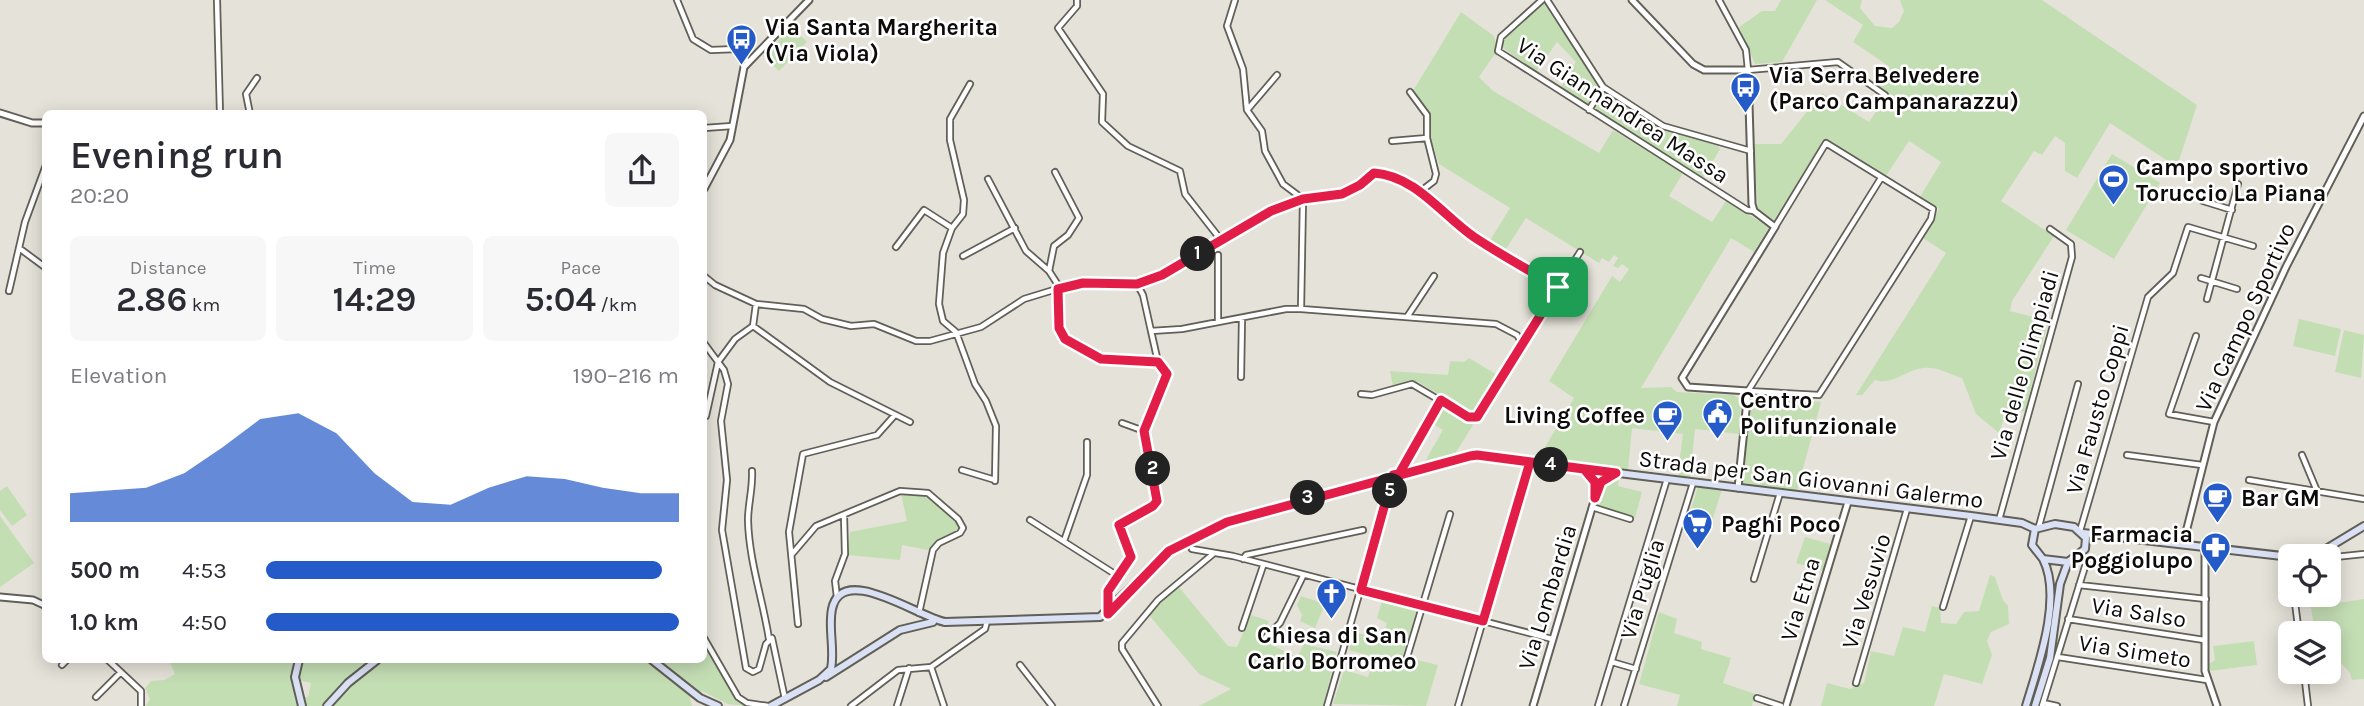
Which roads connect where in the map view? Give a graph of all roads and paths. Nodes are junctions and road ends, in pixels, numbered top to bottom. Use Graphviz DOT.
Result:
graph roads {
  1 [pos="217,0"];
  2 [pos="677,0"];
  3 [pos="809,0"];
  4 [pos="1077,0"];
  5 [pos="1235,0"];
  6 [pos="1544,0"];
  7 [pos="1632,0"];
  8 [pos="1719,0"];
  9 [pos="748,62"];
  10 [pos="1748,69"];
  11 [pos="1277,75"];
  12 [pos="257,78"];
  13 [pos="970,84"];
  14 [pos="1603,87"];
  15 [pos="1410,92"];
  16 [pos="1885,94"];
  17 [pos="220,110"];
  18 [pos="249,110"];
  19 [pos="1247,110"];
  20 [pos="1589,110"];
  21 [pos="0,113"];
  22 [pos="2364,116"];
  23 [pos="42,123"];
  24 [pos="732,126"];
  25 [pos="707,128"];
  26 [pos="1427,138"];
  27 [pos="1392,141"];
  28 [pos="1751,151"];
  29 [pos="1055,172"];
  30 [pos="42,177"];
  31 [pos="1881,177"];
  32 [pos="988,179"];
  33 [pos="707,182"];
  34 [pos="2238,184"];
  35 [pos="1421,191"];
  36 [pos="1303,199"];
  37 [pos="2203,201"];
  38 [pos="2232,210"];
  39 [pos="1754,211"];
  40 [pos="1775,227"];
  41 [pos="952,228"];
  42 [pos="1014,228"];
  43 [pos="2050,229"];
  44 [pos="2225,236"];
  45 [pos="1222,240"];
  46 [pos="2253,246"];
  47 [pos="896,247"];
  48 [pos="19,248"];
  49 [pos="1580,252"];
  50 [pos="1218,255"];
  51 [pos="962,256"];
  52 [pos="42,265"];
  53 [pos="1049,271"];
  54 [pos="1434,276"];
  55 [pos="707,278"];
  56 [pos="2201,278"];
  57 [pos="2213,282"];
  58 [pos="1137,284"];
  59 [pos="1558,287"];
  60 [pos="1059,288"];
  61 [pos="2236,289"];
  62 [pos="9,291"];
  63 [pos="2207,299"];
  64 [pos="756,304"];
  65 [pos="1301,309"];
  66 [pos="1241,318"];
  67 [pos="1406,318"];
  68 [pos="1218,322"];
  69 [pos="752,327"];
  70 [pos="1151,331"];
  71 [pos="956,332"];
  72 [pos="2196,336"];
  73 [pos="1523,344"];
  74 [pos="707,347"];
  75 [pos="718,362"];
  76 [pos="1158,362"];
  77 [pos="1241,377"];
  78 [pos="2078,384"];
  79 [pos="1748,391"];
  80 [pos="1361,394"];
  81 [pos="1441,400"];
  82 [pos="707,412"];
  83 [pos="894,416"];
  84 [pos="910,422"];
  85 [pos="2214,422"];
  86 [pos="1122,424"];
  87 [pos="1144,431"];
  88 [pos="1087,442"];
  89 [pos="2302,454"];
  90 [pos="2127,455"];
  91 [pos="1530,462"];
  92 [pos="2202,465"];
  93 [pos="1584,469"];
  94 [pos="962,470"];
  95 [pos="752,471"];
  96 [pos="1601,471"];
  97 [pos="1616,473"];
  98 [pos="1396,474"];
  99 [pos="1667,480"];
  100 [pos="2249,480"];
  101 [pos="1599,483"];
  102 [pos="1693,483"];
  103 [pos="1738,488"];
  104 [pos="2317,492"];
  105 [pos="1780,493"];
  106 [pos="2364,499"];
  107 [pos="1848,502"];
  108 [pos="1592,507"];
  109 [pos="1907,509"];
  110 [pos="844,514"];
  111 [pos="1450,514"];
  112 [pos="1971,516"];
  113 [pos="1630,519"];
  114 [pos="1030,520"];
  115 [pos="1999,520"];
  116 [pos="2364,526"];
  117 [pos="1363,530"];
  118 [pos="2035,530"];
  119 [pos="2081,532"];
  120 [pos="2099,533"];
  121 [pos="1064,541"];
  122 [pos="2087,543"];
  123 [pos="2183,544"];
  124 [pos="2334,544"];
  125 [pos="2205,547"];
  126 [pos="1192,549"];
  127 [pos="793,553"];
  128 [pos="1214,553"];
  129 [pos="2364,554"];
  130 [pos="2278,555"];
  131 [pos="2341,556"];
  132 [pos="1243,559"];
  133 [pos="2043,559"];
  134 [pos="2087,560"];
  135 [pos="2068,562"];
  136 [pos="1263,566"];
  137 [pos="1118,576"];
  138 [pos="1303,576"];
  139 [pos="1754,579"];
  140 [pos="2079,585"];
  141 [pos="1361,590"];
  142 [pos="0,597"];
  143 [pos="837,598"];
  144 [pos="2207,599"];
  145 [pos="42,604"];
  146 [pos="1422,605"];
  147 [pos="1943,607"];
  148 [pos="919,614"];
  149 [pos="1108,614"];
  150 [pos="2068,619"];
  151 [pos="987,620"];
  152 [pos="1483,621"];
  153 [pos="946,622"];
  154 [pos="798,624"];
  155 [pos="912,624"];
  156 [pos="1242,628"];
  157 [pos="1266,637"];
  158 [pos="769,639"];
  159 [pos="1552,639"];
  160 [pos="2204,640"];
  161 [pos="707,643"];
  162 [pos="1407,657"];
  163 [pos="2058,657"];
  164 [pos="832,662"];
  165 [pos="850,662"];
  166 [pos="1612,662"];
  167 [pos="64,663"];
  168 [pos="111,663"];
  169 [pos="298,663"];
  170 [pos="373,663"];
  171 [pos="656,663"];
  172 [pos="62,666"];
  173 [pos="1020,666"];
  174 [pos="931,667"];
  175 [pos="909,668"];
  176 [pos="1636,669"];
  177 [pos="121,672"];
  178 [pos="819,680"];
  179 [pos="2207,680"];
  180 [pos="1856,683"];
  181 [pos="2305,684"];
  182 [pos="96,697"];
  183 [pos="1757,698"];
  184 [pos="785,700"];
  185 [pos="2040,705"];
  186 [pos="141,706"];
  187 [pos="302,706"];
  188 [pos="327,706"];
  189 [pos="718,706"];
  190 [pos="769,706"];
  191 [pos="851,706"];
  192 [pos="897,706"];
  193 [pos="944,706"];
  194 [pos="1052,706"];
  195 [pos="1158,706"];
  196 [pos="1327,706"];
  197 [pos="1458,706"];
  198 [pos="1533,706"];
  199 [pos="1598,706"];
  200 [pos="1624,706"];
  201 [pos="1783,706"];
  202 [pos="2026,706"];
  203 [pos="2057,706"];
  204 [pos="2217,706"];
  205 [pos="2308,706"];
  1 -- 17 [label="street"];
  2 -- 9 [label="street"];
  3 -- 9 [label="street"];
  4 -- 45 [label="street"];
  5 -- 19 [label="street"];
  6 -- 14 [label="street"];
  6 -- 20 [label="street, Via Giannandrea Massa"];
  7 -- 10 [label="street"];
  8 -- 10 [label="street"];
  9 -- 24 [label="street"];
  10 -- 16 [label="street"];
  10 -- 28 [label="street"];
  11 -- 19 [label="street"];
  12 -- 18 [label="street"];
  13 -- 41 [label="street"];
  14 -- 20 [label="street"];
  14 -- 28 [label="street"];
  15 -- 26 [label="street"];
  19 -- 36 [label="street"];
  20 -- 39 [label="street, Via Giannandrea Massa"];
  21 -- 23 [label="street"];
  22 -- 85 [label="street, Via Campo Sportivo"];
  24 -- 25 [label="street"];
  24 -- 33 [label="street"];
  26 -- 27 [label="street"];
  26 -- 35 [label="street"];
  28 -- 39 [label="street"];
  29 -- 53 [label="street"];
  30 -- 48 [label="street"];
  31 -- 40 [label="street"];
  31 -- 79 [label="street"];
  31 -- 79 [label="street"];
  32 -- 42 [label="street"];
  34 -- 38 [label="street"];
  35 -- 36 [label="street"];
  35 -- 59 [label="street"];
  36 -- 45 [label="street"];
  36 -- 65 [label="street"];
  37 -- 38 [label="street"];
  38 -- 44 [label="street"];
  39 -- 40 [label="street"];
  40 -- 79 [label="street"];
  41 -- 47 [label="street"];
  41 -- 71 [label="street"];
  42 -- 51 [label="street"];
  42 -- 53 [label="street"];
  43 -- 115 [label="street, Via delle Olimpiadi"];
  44 -- 46 [label="street"];
  44 -- 57 [label="street"];
  44 -- 119 [label="street, Via Fausto Coppi"];
  45 -- 58 [label="street"];
  48 -- 52 [label="street"];
  48 -- 62 [label="street"];
  49 -- 59 [label="street"];
  50 -- 68 [label="street"];
  53 -- 60 [label="street"];
  54 -- 67 [label="street"];
  55 -- 64 [label="street"];
  56 -- 57 [label="street"];
  57 -- 61 [label="street"];
  57 -- 63 [label="street"];
  58 -- 60 [label="street"];
  58 -- 70 [label="street"];
  59 -- 73 [label="street"];
  60 -- 71 [label="street"];
  60 -- 76 [label="street"];
  64 -- 69 [label="street"];
  64 -- 71 [label="street"];
  65 -- 66 [label="street"];
  65 -- 67 [label="street"];
  66 -- 68 [label="street"];
  66 -- 77 [label="street"];
  67 -- 73 [label="street"];
  68 -- 70 [label="street"];
  69 -- 75 [label="street"];
  69 -- 83 [label="street"];
  70 -- 76 [label="street"];
  71 -- 94 [label="street"];
  72 -- 85 [label="street"];
  73 -- 81 [label="street"];
  74 -- 75 [label="street"];
  75 -- 82 [label="street"];
  75 -- 158 [label="street"];
  76 -- 87 [label="street"];
  78 -- 118 [label="street"];
  79 -- 103 [label="street"];
  80 -- 81 [label="street"];
  81 -- 98 [label="street"];
  83 -- 84 [label="street"];
  83 -- 127 [label="street"];
  85 -- 92 [label="street, Via Campo Sportivo"];
  86 -- 87 [label="street"];
  87 -- 137 [label="street"];
  88 -- 121 [label="street"];
  89 -- 104 [label="street"];
  90 -- 92 [label="street"];
  91 -- 93 [label="main road, Strada per San Giovanni Galermo"];
  91 -- 98 [label="main road, Strada per San Giovanni Galermo"];
  91 -- 152 [label="street"];
  92 -- 123 [label="street, Via Campo Sportivo"];
  93 -- 96 [label="main road, Strada per San Giovanni Galermo"];
  93 -- 101 [label="street"];
  95 -- 158 [label="street"];
  96 -- 97 [label="main road, Strada per San Giovanni Galermo"];
  96 -- 101 [label="street, Via Lombardia"];
  97 -- 99 [label="main road, Strada per San Giovanni Galermo"];
  97 -- 101 [label="street"];
  98 -- 141 [label="street"];
  98 -- 149 [label="main road, Strada per San Giovanni Galermo"];
  99 -- 102 [label="main road, Strada per San Giovanni Galermo"];
  99 -- 166 [label="street"];
  100 -- 104 [label="street"];
  101 -- 108 [label="street, Via Lombardia"];
  102 -- 103 [label="main road, Strada per San Giovanni Galermo"];
  102 -- 176 [label="street, Via Puglia"];
  103 -- 105 [label="main road, Strada per San Giovanni Galermo"];
  104 -- 106 [label="street"];
  105 -- 107 [label="main road, Strada per San Giovanni Galermo"];
  105 -- 139 [label="street"];
  107 -- 109 [label="main road, Strada per San Giovanni Galermo"];
  107 -- 201 [label="street, Via Etna"];
  108 -- 113 [label="street"];
  108 -- 159 [label="street, Via Lombardia"];
  109 -- 112 [label="main road, Strada per San Giovanni Galermo"];
  109 -- 180 [label="street, Via Vesuvio"];
  110 -- 127 [label="street"];
  110 -- 143 [label="street"];
  110 -- 148 [label="street"];
  111 -- 146 [label="street"];
  112 -- 115 [label="main road, Strada per San Giovanni Galermo"];
  112 -- 147 [label="street"];
  114 -- 121 [label="street"];
  115 -- 118 [label="main road, Strada per San Giovanni Galermo"];
  116 -- 124 [label="main road"];
  117 -- 132 [label="street"];
  118 -- 119 [label="main road"];
  118 -- 133 [label="main road"];
  119 -- 120 [label="main road"];
  119 -- 122 [label="main road"];
  120 -- 122 [label="main road"];
  120 -- 123 [label="main road"];
  121 -- 137 [label="street"];
  122 -- 135 [label="main road"];
  123 -- 125 [label="main road"];
  125 -- 130 [label="main road"];
  125 -- 144 [label="street"];
  126 -- 128 [label="street"];
  127 -- 154 [label="street"];
  128 -- 132 [label="street"];
  128 -- 195 [label="street"];
  129 -- 131 [label="street"];
  132 -- 136 [label="street"];
  133 -- 135 [label="main road"];
  133 -- 202 [label="main road"];
  134 -- 140 [label="street"];
  135 -- 185 [label="main road"];
  136 -- 138 [label="street"];
  136 -- 156 [label="street"];
  137 -- 149 [label="street"];
  138 -- 141 [label="street"];
  138 -- 157 [label="street"];
  140 -- 144 [label="street"];
  140 -- 150 [label="street"];
  141 -- 146 [label="street"];
  141 -- 196 [label="street"];
  142 -- 145 [label="street"];
  143 -- 148 [label="main road"];
  143 -- 164 [label="main road"];
  144 -- 160 [label="street"];
  146 -- 152 [label="street"];
  146 -- 162 [label="street"];
  148 -- 153 [label="main road"];
  148 -- 155 [label="main road"];
  149 -- 151 [label="main road"];
  150 -- 160 [label="street, Via Salso"];
  150 -- 163 [label="street"];
  151 -- 153 [label="main road"];
  151 -- 174 [label="street"];
  152 -- 159 [label="street"];
  152 -- 197 [label="street"];
  153 -- 155 [label="main road"];
  155 -- 165 [label="main road"];
  158 -- 184 [label="street"];
  159 -- 198 [label="street, Via Lombardia"];
  160 -- 179 [label="street"];
  161 -- 190 [label="street"];
  163 -- 179 [label="street, Via Simeto"];
  163 -- 185 [label="street"];
  164 -- 165 [label="main road"];
  164 -- 178 [label="main road"];
  165 -- 178 [label="main road"];
  166 -- 176 [label="street"];
  166 -- 199 [label="street"];
  167 -- 172 [label="street"];
  168 -- 177 [label="street"];
  169 -- 187 [label="main road"];
  170 -- 188 [label="main road"];
  171 -- 189 [label="main road"];
  173 -- 194 [label="street"];
  174 -- 175 [label="street"];
  174 -- 193 [label="street"];
  175 -- 191 [label="street"];
  175 -- 192 [label="street"];
  176 -- 200 [label="street, Via Puglia"];
  177 -- 182 [label="street"];
  177 -- 186 [label="street"];
  178 -- 184 [label="main road"];
  179 -- 204 [label="street"];
  181 -- 205 [label="street"];
  183 -- 201 [label="street"];
  184 -- 190 [label="main road"];
  185 -- 203 [label="street"];
}
